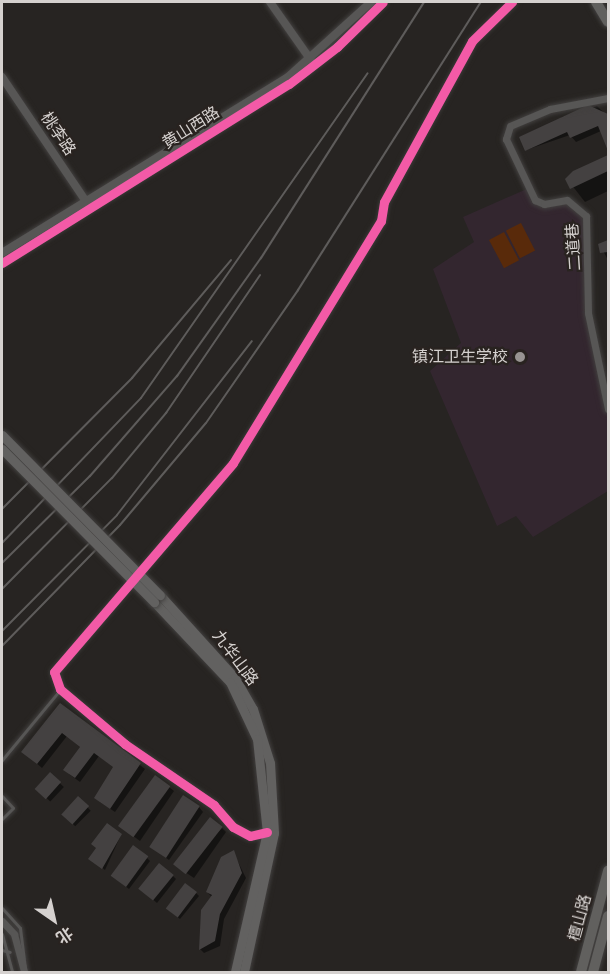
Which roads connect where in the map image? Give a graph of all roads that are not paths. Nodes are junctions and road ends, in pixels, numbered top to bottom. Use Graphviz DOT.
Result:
graph roads {
  1 [pos="270,2"];
  2 [pos="371,2"];
  3 [pos="383,2"];
  4 [pos="512,2"];
  5 [pos="596,2"];
  6 [pos="609,21"];
  7 [pos="310,59"];
  8 [pos="2,77"];
  9 [pos="608,101"];
  10 [pos="88,205"];
  11 [pos="2,254"];
  12 [pos="2,263"];
  13 [pos="609,409"];
  14 [pos="2,435"];
  15 [pos="2,449"];
  16 [pos="157,598"];
  17 [pos="60,689"];
  18 [pos="2,760"];
  19 [pos="2,796"];
  20 [pos="2,819"];
  21 [pos="267,832"];
  22 [pos="609,871"];
  23 [pos="2,908"];
  24 [pos="609,916"];
  25 [pos="2,921"];
  26 [pos="2,934"];
  27 [pos="2,950"];
  28 [pos="10,952"];
  29 [pos="12,972"];
  30 [pos="24,972"];
  31 [pos="235,972"];
  32 [pos="244,972"];
  33 [pos="581,972"];
  34 [pos="593,972"];
  1 -- 7 [label="street"];
  2 -- 7 [label="street, 黄山西路"];
  3 -- 10 [label="street, 黄山西路"];
  4 -- 17 [label="street"];
  5 -- 6 [label="main road"];
  7 -- 10 [label="street, 黄山西路"];
  8 -- 10 [label="street, 桃李路"];
  9 -- 13 [label="street, 二道巷"];
  10 -- 11 [label="street, 黄山西路"];
  10 -- 12 [label="street, 黄山西路"];
  14 -- 16 [label="main road, 九华山路, bridge"];
  15 -- 16 [label="main road, 九华山路, bridge"];
  16 -- 21 [label="main road, 九华山路"];
  16 -- 32 [label="main road, 九华山路"];
  17 -- 18 [label="lane"];
  17 -- 21 [label="street"];
  19 -- 20 [label="lane"];
  21 -- 31 [label="main road, 九华山路"];
  22 -- 33 [label="main road, 檀山路"];
  23 -- 30 [label="lane"];
  24 -- 34 [label="main road, 檀山路"];
  25 -- 30 [label="street"];
  26 -- 28 [label="lane"];
  27 -- 28 [label="lane"];
  28 -- 29 [label="lane"];
}
